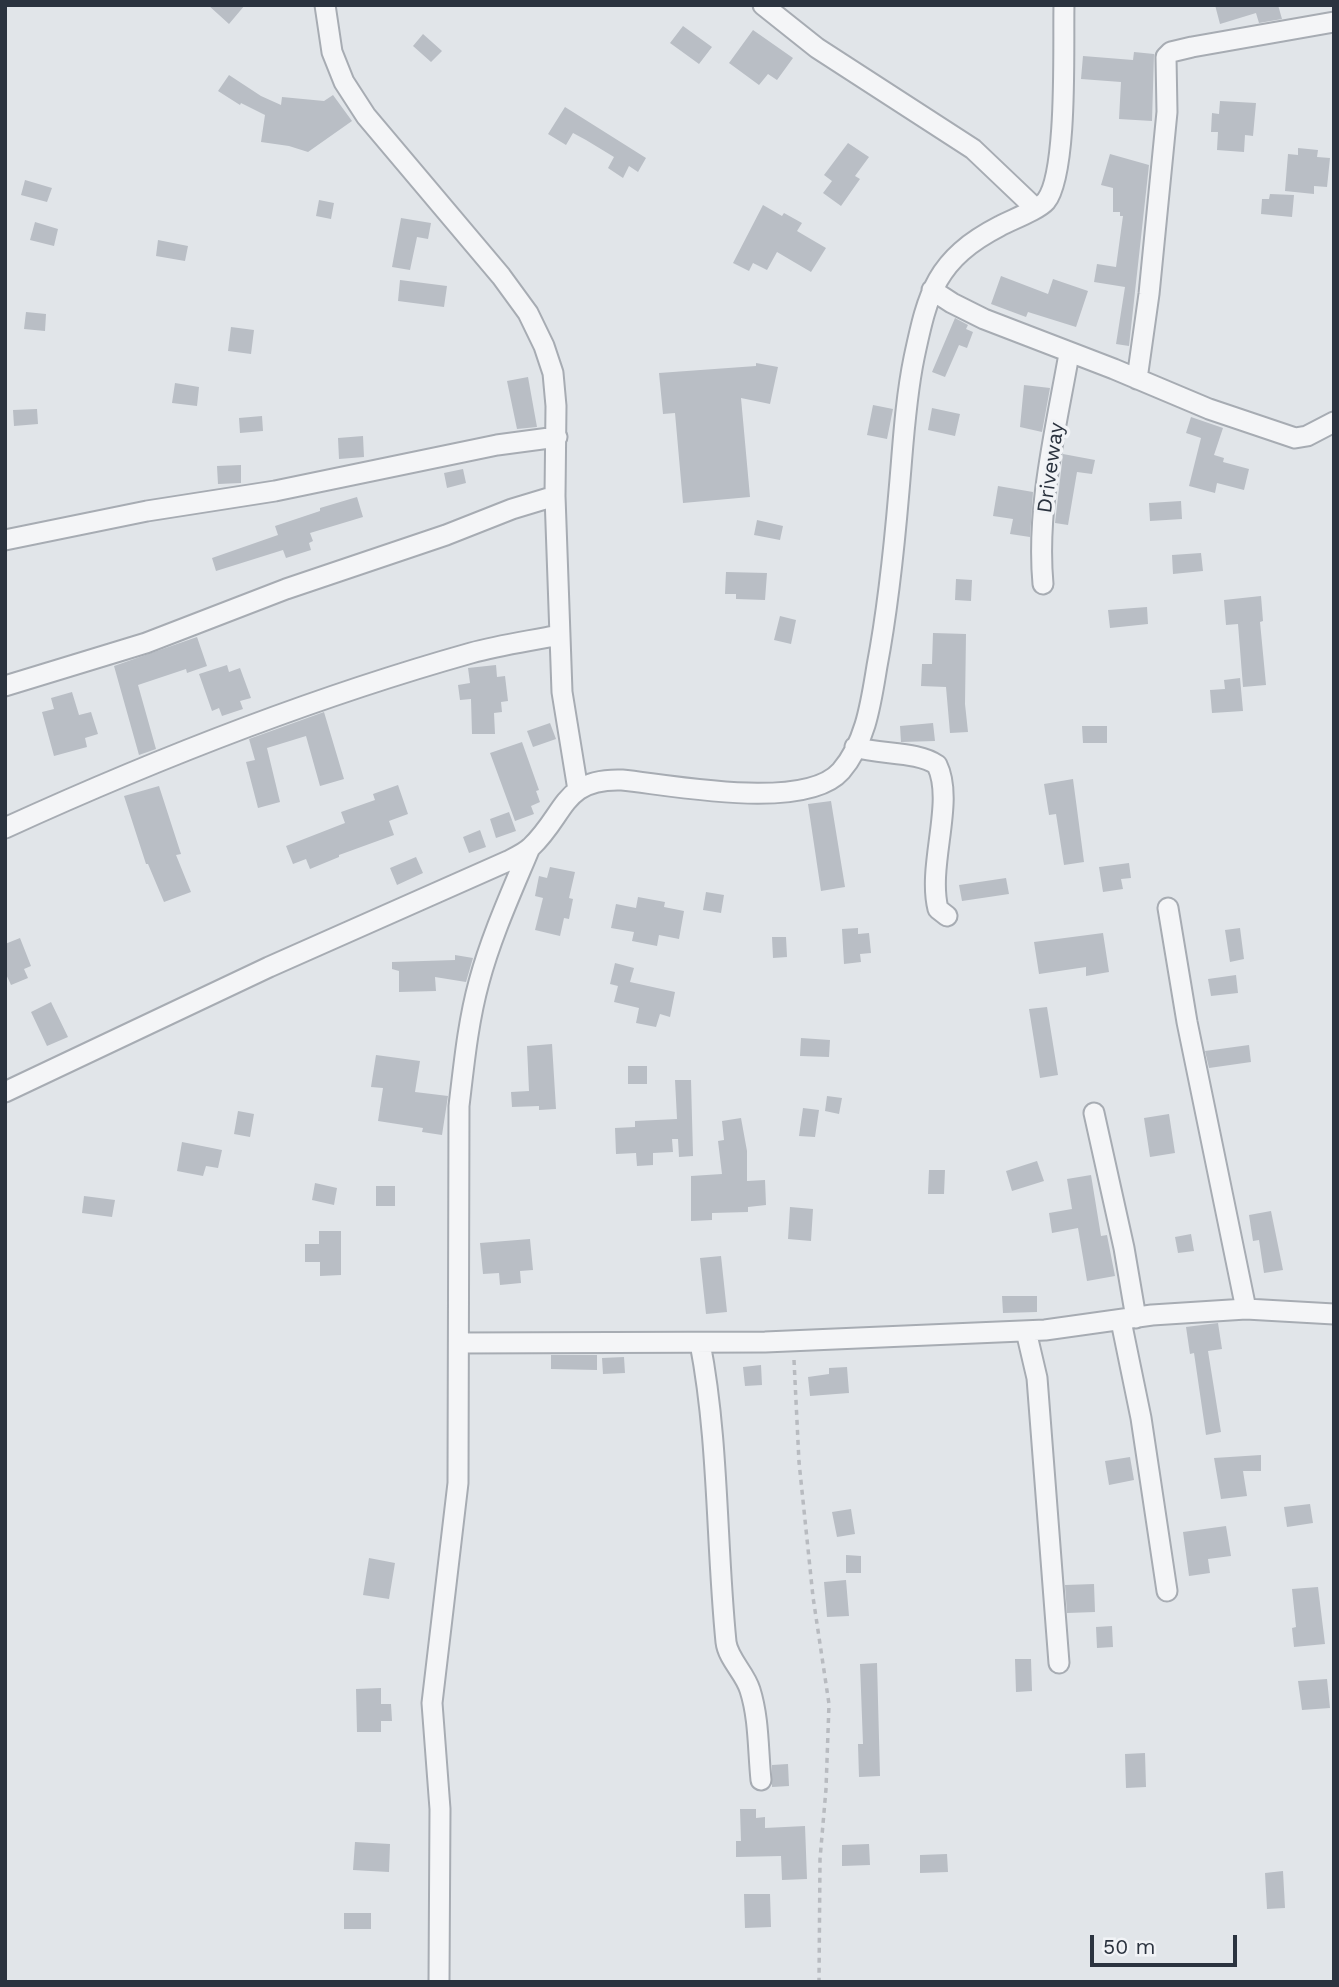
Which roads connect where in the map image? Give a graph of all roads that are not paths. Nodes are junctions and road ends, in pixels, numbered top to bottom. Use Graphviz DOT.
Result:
graph roads {
  1 [pos="325,5"];
  2 [pos="763,5"];
  3 [pos="1064,5"];
  4 [pos="1334,22"];
  5 [pos="1035,208"];
  6 [pos="932,290"];
  7 [pos="1069,354"];
  8 [pos="1138,379"];
  9 [pos="1334,422"];
  10 [pos="556,437"];
  11 [pos="555,496"];
  12 [pos="5,540"];
  13 [pos="1043,584"];
  14 [pos="559,635"];
  15 [pos="5,687"];
  16 [pos="855,747"];
  17 [pos="578,790"];
  18 [pos="5,828"];
  19 [pos="528,850"];
  20 [pos="1168,908"];
  21 [pos="947,916"];
  22 [pos="5,1092"];
  23 [pos="1094,1114"];
  24 [pos="1246,1309"];
  25 [pos="1334,1314"];
  26 [pos="1128,1320"];
  27 [pos="1026,1331"];
  28 [pos="459,1343"];
  29 [pos="700,1343"];
  30 [pos="1167,1591"];
  31 [pos="1059,1663"];
  32 [pos="761,1780"];
  33 [pos="439,1982"];
  1 -- 10 [label="street"];
  2 -- 5 [label="street"];
  3 -- 5 [label="street"];
  4 -- 8 [label="street"];
  5 -- 6 [label="street"];
  6 -- 7 [label="street"];
  6 -- 16 [label="street"];
  7 -- 8 [label="street"];
  7 -- 13 [label="street, Driveway"];
  8 -- 9 [label="street"];
  10 -- 11 [label="street"];
  10 -- 12 [label="street"];
  11 -- 14 [label="street"];
  11 -- 15 [label="street"];
  14 -- 17 [label="street"];
  14 -- 18 [label="street"];
  16 -- 17 [label="street"];
  16 -- 21 [label="street"];
  17 -- 19 [label="street"];
  19 -- 22 [label="street"];
  19 -- 28 [label="street"];
  20 -- 24 [label="street"];
  23 -- 26 [label="street"];
  24 -- 25 [label="street"];
  24 -- 26 [label="street"];
  26 -- 27 [label="street"];
  26 -- 30 [label="street"];
  27 -- 29 [label="street"];
  27 -- 31 [label="street"];
  28 -- 29 [label="street"];
  28 -- 33 [label="street"];
  29 -- 32 [label="street"];
}
